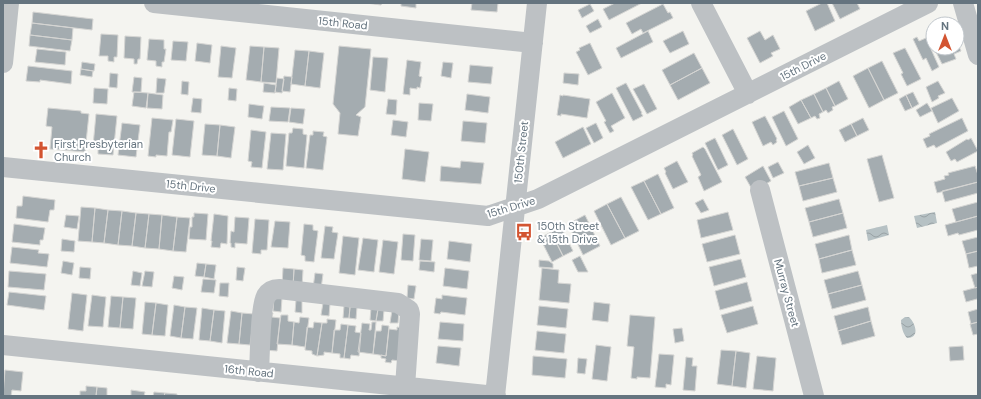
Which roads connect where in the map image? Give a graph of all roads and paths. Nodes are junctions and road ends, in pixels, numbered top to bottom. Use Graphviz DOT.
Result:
graph roads {
  1 [pos="9,3"];
  2 [pos="154,3"];
  3 [pos="537,3"];
  4 [pos="701,3"];
  5 [pos="928,3"];
  6 [pos="963,3"];
  7 [pos="533,43"];
  8 [pos="978,55"];
  9 [pos="3,63"];
  10 [pos="748,94"];
  11 [pos="3,167"];
  12 [pos="760,190"];
  13 [pos="515,208"];
  14 [pos="3,345"];
  15 [pos="259,372"];
  16 [pos="405,387"];
  17 [pos="495,396"];
  18 [pos="814,396"];
  1 -- 9 [label="street"];
  2 -- 7 [label="street, 15th Road"];
  3 -- 7 [label="street, 150th Street"];
  4 -- 10 [label="street"];
  5 -- 10 [label="street, 15th Drive"];
  6 -- 8 [label="street"];
  7 -- 13 [label="street, 150th Street"];
  10 -- 13 [label="street, 15th Drive"];
  11 -- 13 [label="street, 15th Drive"];
  12 -- 18 [label="street, Murray Street"];
  13 -- 17 [label="street, 150th Street"];
  14 -- 15 [label="street, 16th Road"];
  15 -- 16 [label="street, 16th Road"];
  15 -- 16 [label="street"];
  16 -- 17 [label="street, 16th Road"];
}
